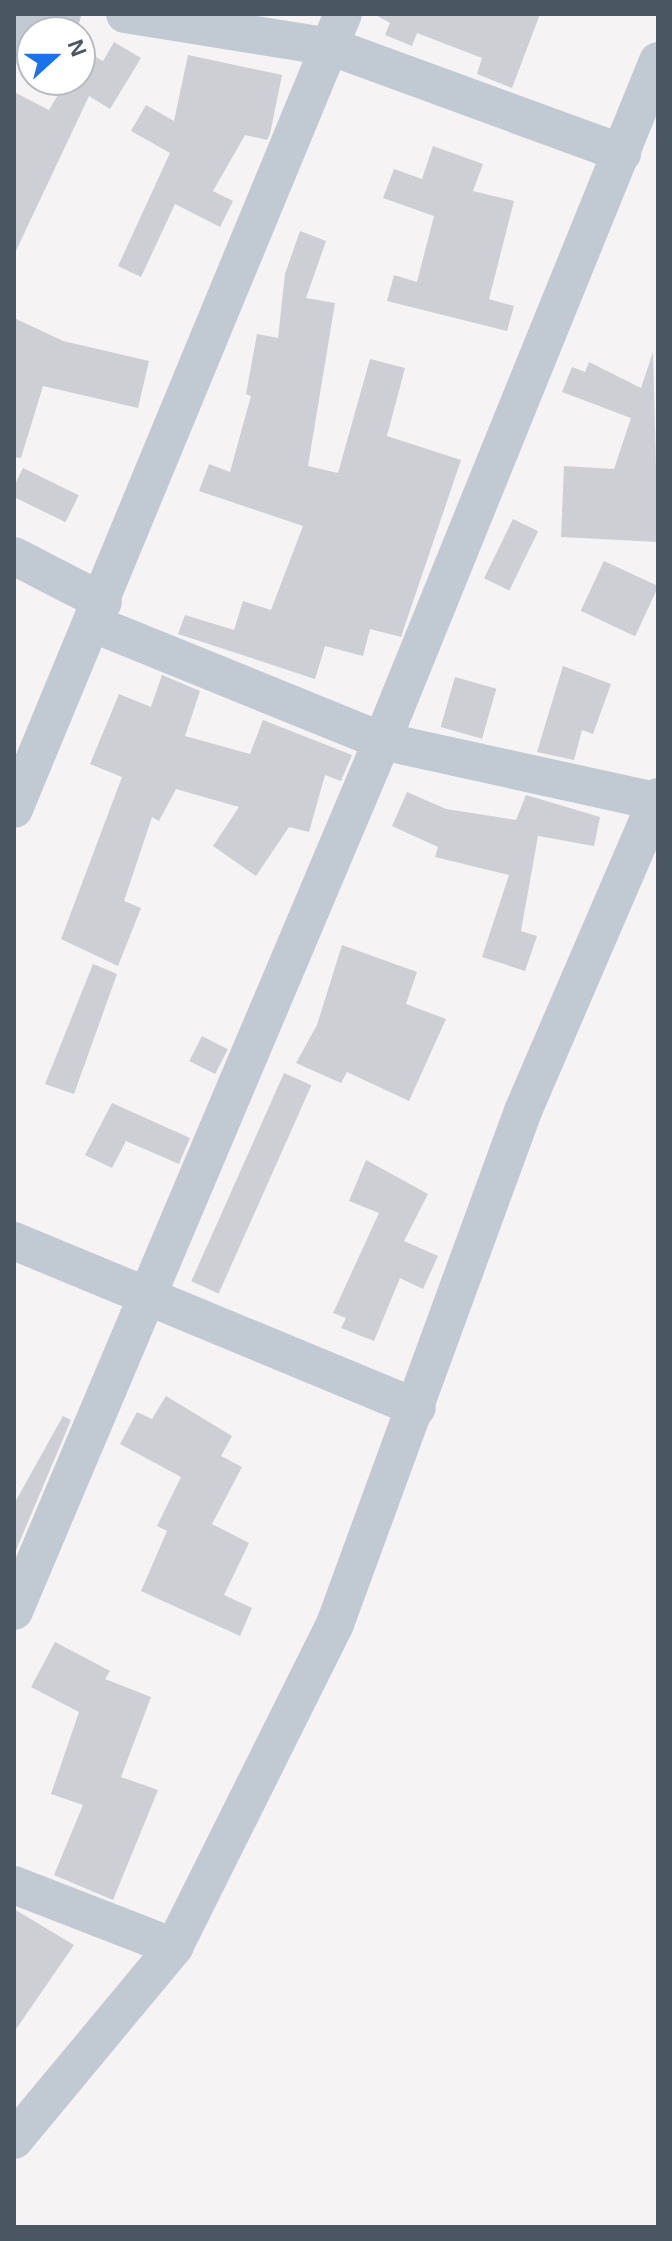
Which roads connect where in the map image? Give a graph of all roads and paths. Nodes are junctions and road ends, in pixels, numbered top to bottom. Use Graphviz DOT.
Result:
graph roads {
  1 [pos="62,14"];
  2 [pos="125,14"];
  3 [pos="338,31"];
  4 [pos="14,34"];
  5 [pos="658,61"];
  6 [pos="622,153"];
  7 [pos="14,556"];
  8 [pos="98,613"];
  9 [pos="382,741"];
  10 [pos="657,799"];
  11 [pos="14,809"];
  12 [pos="14,1241"];
  13 [pos="150,1294"];
  14 [pos="417,1408"];
  15 [pos="14,1611"];
  16 [pos="14,1885"];
  17 [pos="174,1947"];
  18 [pos="14,2140"];
  1 -- 4 [label="street"];
  2 -- 3 [label="street"];
  3 -- 6 [label="street"];
  3 -- 8 [label="street"];
  5 -- 6 [label="street"];
  6 -- 9 [label="street"];
  7 -- 8 [label="street"];
  8 -- 9 [label="street"];
  8 -- 11 [label="street"];
  9 -- 10 [label="street"];
  9 -- 13 [label="street"];
  10 -- 14 [label="street"];
  12 -- 13 [label="street"];
  13 -- 14 [label="street"];
  13 -- 15 [label="street"];
  14 -- 17 [label="street"];
  16 -- 17 [label="street"];
  17 -- 18 [label="street"];
}
